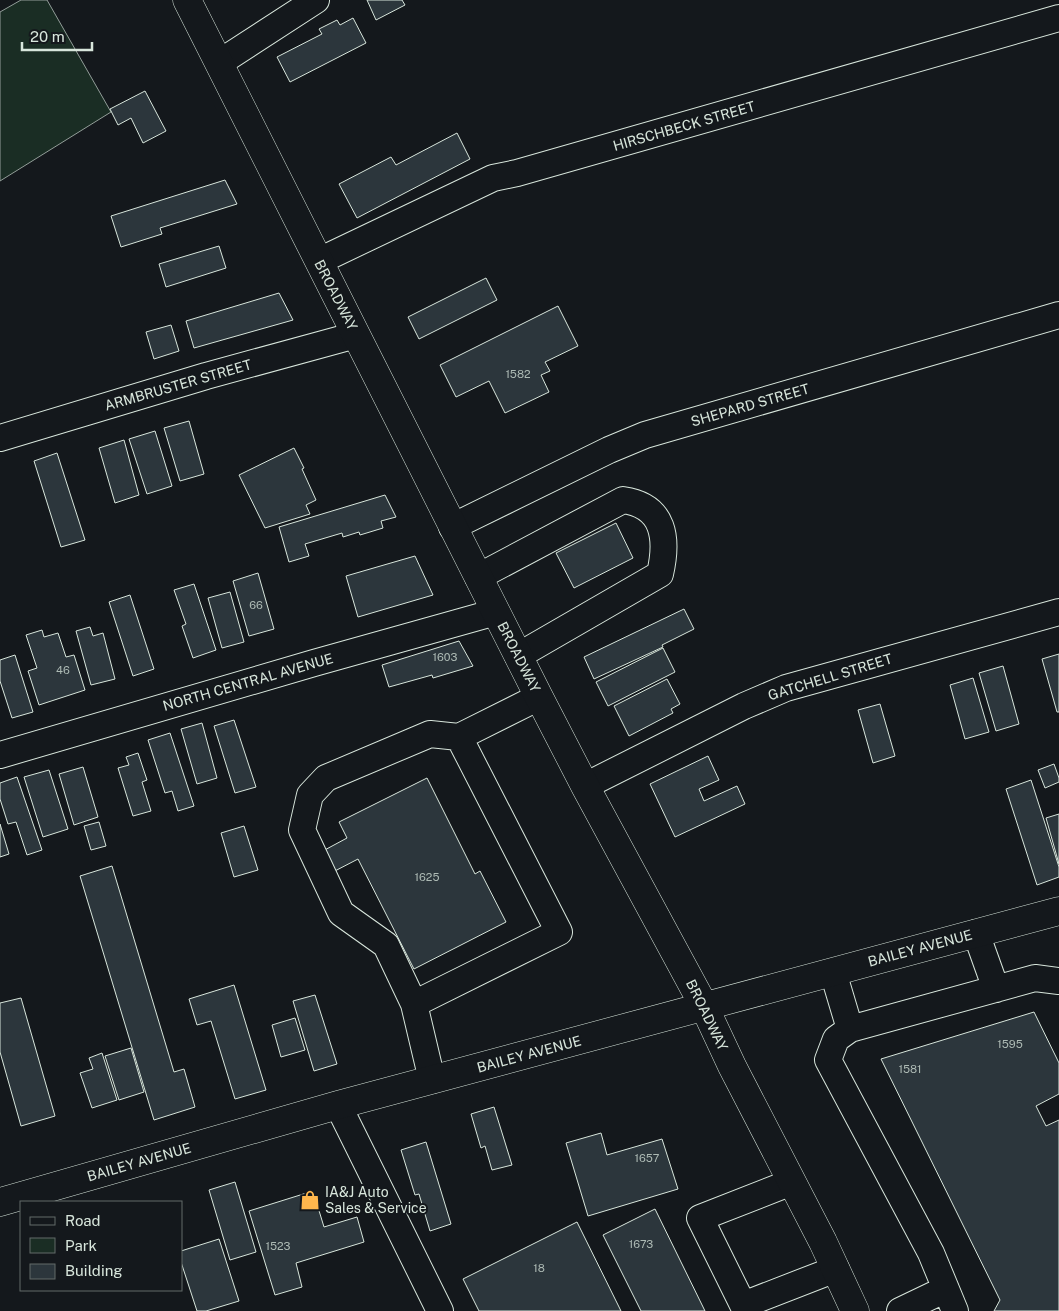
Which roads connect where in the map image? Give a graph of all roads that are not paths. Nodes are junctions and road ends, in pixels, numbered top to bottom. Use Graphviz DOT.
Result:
graph roads {
  1 [pos="187,0"];
  2 [pos="304,3"];
  3 [pos="1059,18"];
  4 [pos="219,63"];
  5 [pos="319,261"];
  6 [pos="1059,315"];
  7 [pos="356,335"];
  8 [pos="0,438"];
  9 [pos="452,527"];
  10 [pos="478,577"];
  11 [pos="496,612"];
  12 [pos="1059,612"];
  13 [pos="518,656"];
  14 [pos="539,697"];
  15 [pos="459,738"];
  16 [pos="0,755"];
  17 [pos="585,786"];
  18 [pos="1059,910"];
  19 [pos="976,933"];
  20 [pos="833,972"];
  21 [pos="1059,981"];
  22 [pos="996,988"];
  23 [pos="414,1004"];
  24 [pos="704,1006"];
  25 [pos="850,1029"];
  26 [pos="432,1080"];
  27 [pos="338,1105"];
  28 [pos="792,1182"];
  29 [pos="0,1202"];
  30 [pos="836,1269"];
  31 [pos="951,1300"];
  32 [pos="440,1311"];
  33 [pos="855,1311"];
  34 [pos="900,1311"];
  1 -- 4 [label="main road, BROADWAY"];
  2 -- 4 [label="street"];
  3 -- 5 [label="street, HIRSCHBECK STREET"];
  4 -- 5 [label="main road, BROADWAY"];
  5 -- 7 [label="main road, BROADWAY"];
  6 -- 9 [label="street, SHEPARD STREET"];
  7 -- 8 [label="street, ARMBRUSTER STREET"];
  7 -- 9 [label="main road, BROADWAY"];
  9 -- 10 [label="main road, BROADWAY"];
  10 -- 11 [label="main road, BROADWAY"];
  10 -- 13 [label="street"];
  11 -- 13 [label="main road, BROADWAY"];
  11 -- 16 [label="street, NORTH CENTRAL AVENUE"];
  12 -- 17 [label="street, GATCHELL STREET"];
  13 -- 14 [label="main road, BROADWAY"];
  14 -- 15 [label="street"];
  14 -- 17 [label="main road, BROADWAY"];
  15 -- 23 [label="street"];
  15 -- 23 [label="street"];
  17 -- 24 [label="main road, BROADWAY"];
  18 -- 19 [label="main road, BAILEY AVENUE"];
  19 -- 20 [label="main road, BAILEY AVENUE"];
  19 -- 22 [label="street"];
  20 -- 24 [label="main road, BAILEY AVENUE"];
  20 -- 25 [label="street"];
  21 -- 22 [label="street"];
  22 -- 25 [label="street"];
  23 -- 26 [label="street"];
  24 -- 26 [label="main road, BAILEY AVENUE"];
  24 -- 28 [label="main road, BROADWAY"];
  25 -- 31 [label="street"];
  26 -- 27 [label="main road, BAILEY AVENUE"];
  27 -- 29 [label="main road, BAILEY AVENUE"];
  27 -- 32 [label="street"];
  28 -- 30 [label="main road, BROADWAY"];
  28 -- 30 [label="street"];
  30 -- 33 [label="main road, BROADWAY"];
  31 -- 34 [label="street"];
}
